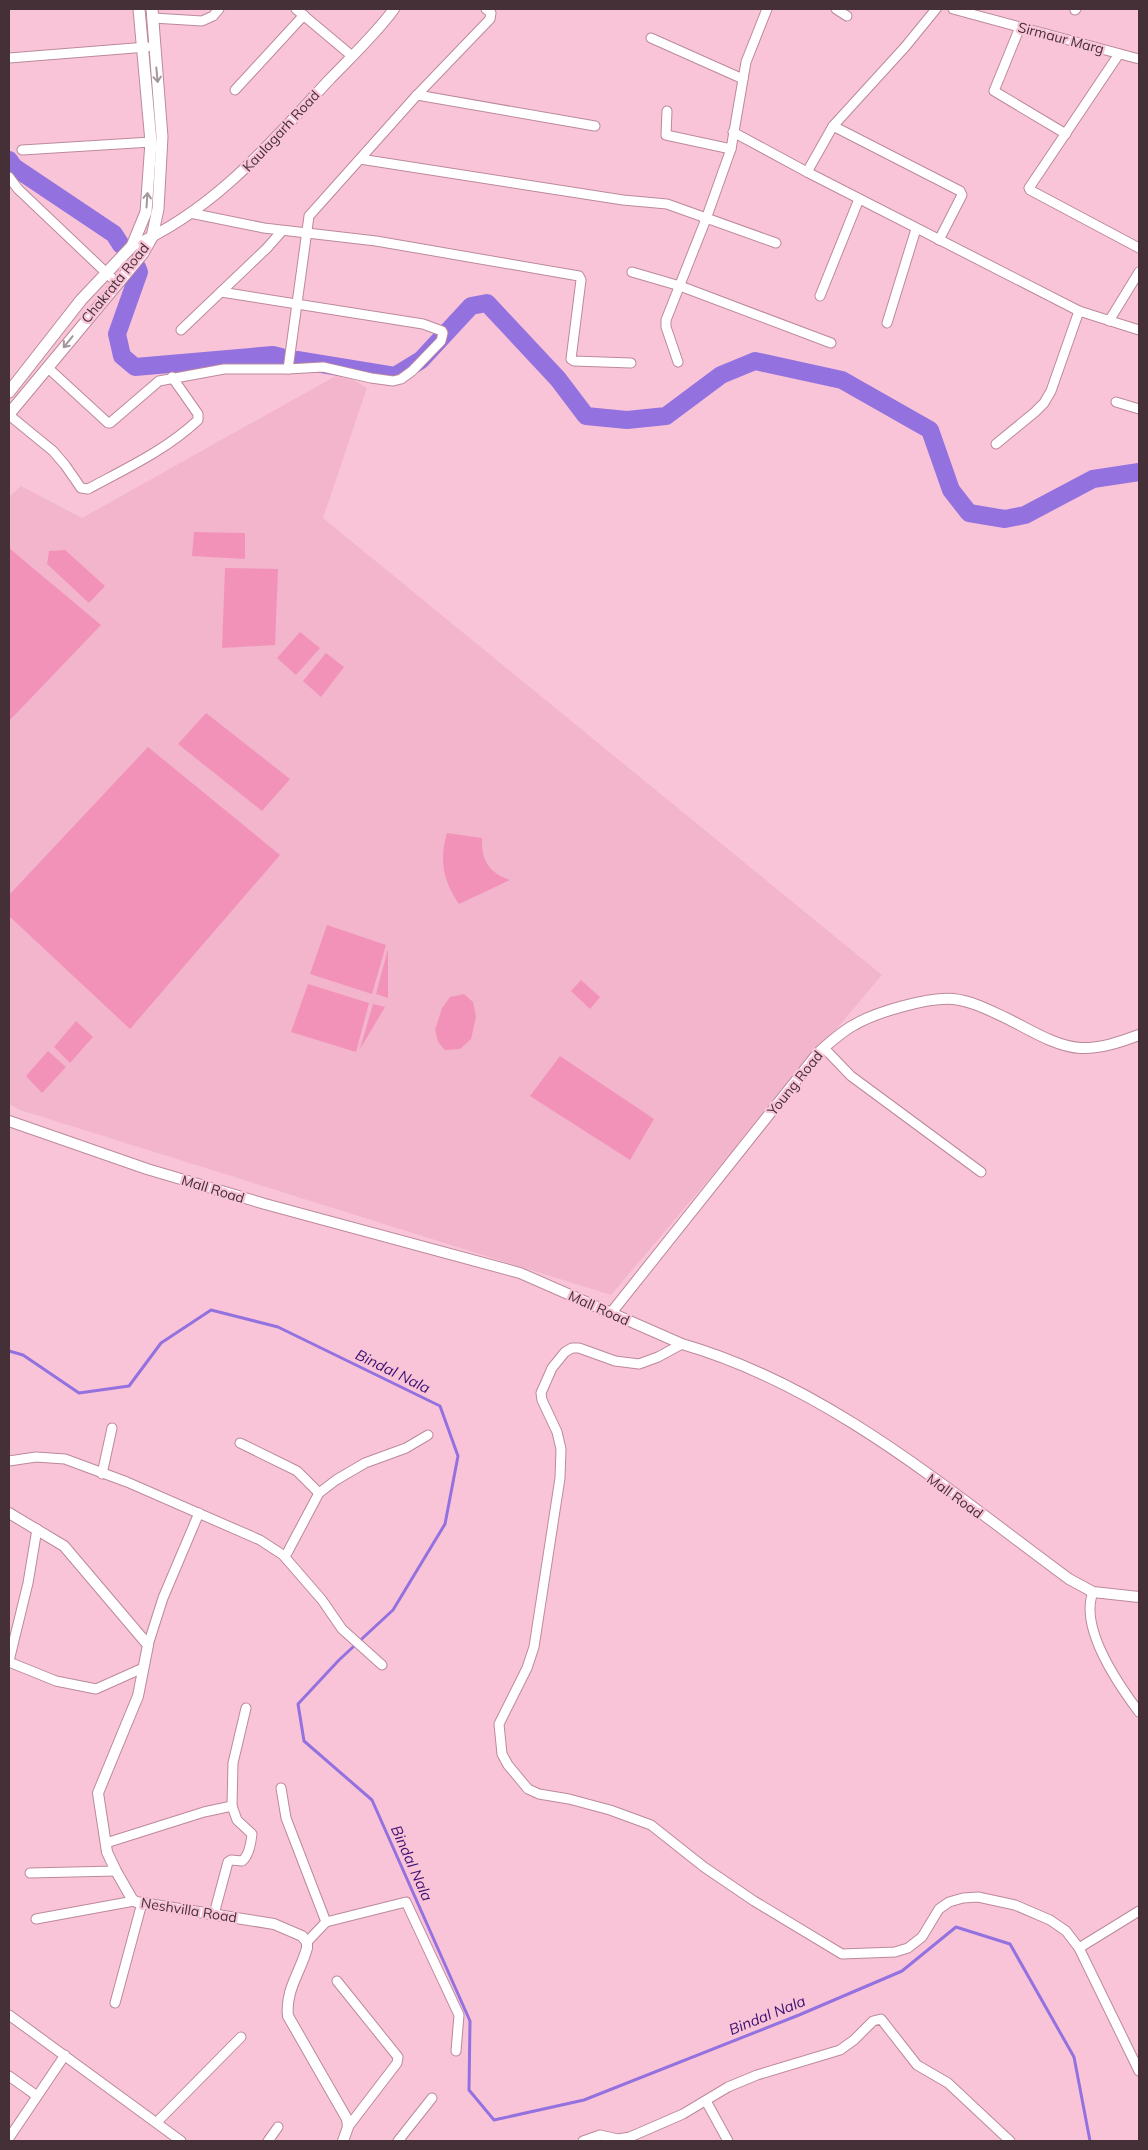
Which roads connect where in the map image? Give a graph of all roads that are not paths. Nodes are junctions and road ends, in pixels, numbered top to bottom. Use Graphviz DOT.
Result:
graph roads {
  1 [pos="139,9"];
  2 [pos="219,9"];
  3 [pos="296,9"];
  4 [pos="394,9"];
  5 [pos="486,9"];
  6 [pos="766,9"];
  7 [pos="836,9"];
  8 [pos="936,9"];
  9 [pos="953,9"];
  10 [pos="152,13"];
  11 [pos="304,15"];
  12 [pos="847,16"];
  13 [pos="1020,27"];
  14 [pos="651,38"];
  15 [pos="155,46"];
  16 [pos="142,47"];
  17 [pos="1119,54"];
  18 [pos="352,56"];
  19 [pos="9,58"];
  20 [pos="1139,59"];
  21 [pos="743,79"];
  22 [pos="235,90"];
  23 [pos="417,95"];
  24 [pos="667,111"];
  25 [pos="595,126"];
  26 [pos="833,126"];
  27 [pos="733,132"];
  28 [pos="1066,134"];
  29 [pos="152,142"];
  30 [pos="730,149"];
  31 [pos="22,150"];
  32 [pos="360,159"];
  33 [pos="807,172"];
  34 [pos="9,177"];
  35 [pos="859,199"];
  36 [pos="190,213"];
  37 [pos="706,219"];
  38 [pos="916,229"];
  39 [pos="282,231"];
  40 [pos="307,234"];
  41 [pos="152,237"];
  42 [pos="939,240"];
  43 [pos="776,242"];
  44 [pos="132,246"];
  45 [pos="1139,248"];
  46 [pos="632,272"];
  47 [pos="1139,272"];
  48 [pos="106,274"];
  49 [pos="117,283"];
  50 [pos="680,286"];
  51 [pos="220,292"];
  52 [pos="820,296"];
  53 [pos="296,304"];
  54 [pos="1079,311"];
  55 [pos="1109,321"];
  56 [pos="887,323"];
  57 [pos="181,330"];
  58 [pos="1139,330"];
  59 [pos="831,343"];
  60 [pos="678,362"];
  61 [pos="630,363"];
  62 [pos="47,368"];
  63 [pos="288,369"];
  64 [pos="172,377"];
  65 [pos="9,392"];
  66 [pos="1116,402"];
  67 [pos="1139,409"];
  68 [pos="9,415"];
  69 [pos="996,444"];
  70 [pos="1139,1035"];
  71 [pos="824,1048"];
  72 [pos="9,1121"];
  73 [pos="981,1172"];
  74 [pos="611,1313"];
  75 [pos="682,1344"];
  76 [pos="112,1428"];
  77 [pos="428,1434"];
  78 [pos="240,1443"];
  79 [pos="9,1461"];
  80 [pos="102,1474"];
  81 [pos="319,1493"];
  82 [pos="9,1513"];
  83 [pos="199,1514"];
  84 [pos="37,1529"];
  85 [pos="285,1557"];
  86 [pos="1093,1592"];
  87 [pos="1139,1597"];
  88 [pos="148,1645"];
  89 [pos="9,1662"];
  90 [pos="382,1665"];
  91 [pos="143,1668"];
  92 [pos="246,1708"];
  93 [pos="1139,1712"];
  94 [pos="281,1788"];
  95 [pos="232,1806"];
  96 [pos="106,1843"];
  97 [pos="116,1872"];
  98 [pos="30,1873"];
  99 [pos="138,1902"];
  100 [pos="1139,1911"];
  101 [pos="214,1914"];
  102 [pos="36,1919"];
  103 [pos="326,1922"];
  104 [pos="307,1942"];
  105 [pos="1078,1948"];
  106 [pos="337,1981"];
  107 [pos="115,2003"];
  108 [pos="9,2015"];
  109 [pos="241,2037"];
  110 [pos="456,2051"];
  111 [pos="65,2055"];
  112 [pos="1139,2071"];
  113 [pos="9,2076"];
  114 [pos="37,2096"];
  115 [pos="432,2098"];
  116 [pos="706,2101"];
  117 [pos="157,2122"];
  118 [pos="348,2126"];
  119 [pos="278,2127"];
  120 [pos="9,2138"];
  121 [pos="13,2141"];
  122 [pos="181,2141"];
  123 [pos="268,2141"];
  124 [pos="343,2141"];
  125 [pos="398,2141"];
  126 [pos="583,2141"];
  127 [pos="728,2141"];
  128 [pos="1010,2141"];
  1 -- 16 [label="main road, Chakrata Road"];
  2 -- 10 [label="street"];
  3 -- 11 [label="street"];
  4 -- 18 [label="street, Kaulagarh Road"];
  5 -- 23 [label="street"];
  6 -- 21 [label="street"];
  7 -- 12 [label="street"];
  8 -- 26 [label="street"];
  9 -- 13 [label="street, Sirmaur Marg"];
  10 -- 15 [label="main road, Chakrata Road"];
  11 -- 18 [label="street"];
  11 -- 22 [label="street"];
  13 -- 17 [label="street, Sirmaur Marg"];
  13 -- 28 [label="street"];
  14 -- 21 [label="street"];
  15 -- 16 [label="street"];
  15 -- 41 [label="main road, Chakrata Road, one-way"];
  16 -- 19 [label="street"];
  16 -- 29 [label="main road, Chakrata Road"];
  17 -- 20 [label="street, Sirmaur Marg"];
  17 -- 28 [label="street"];
  18 -- 36 [label="street, Kaulagarh Road"];
  21 -- 27 [label="street"];
  23 -- 25 [label="street"];
  23 -- 32 [label="street"];
  24 -- 30 [label="street"];
  26 -- 33 [label="street"];
  26 -- 42 [label="street"];
  27 -- 30 [label="street"];
  27 -- 33 [label="street"];
  28 -- 45 [label="street"];
  29 -- 31 [label="street"];
  44 -- 29 [label="main road, Chakrata Road, one-way"];
  30 -- 37 [label="street"];
  32 -- 37 [label="street"];
  32 -- 40 [label="street"];
  33 -- 35 [label="street"];
  34 -- 48 [label="street"];
  35 -- 38 [label="street"];
  35 -- 52 [label="street"];
  36 -- 39 [label="street"];
  36 -- 41 [label="street, Kaulagarh Road"];
  37 -- 43 [label="street"];
  37 -- 50 [label="street"];
  38 -- 42 [label="street"];
  38 -- 56 [label="street"];
  39 -- 40 [label="street"];
  39 -- 51 [label="street"];
  40 -- 53 [label="street"];
  40 -- 61 [label="street"];
  41 -- 44 [label="street, Kaulagarh Road"];
  41 -- 49 [label="main road, Chakrata Road"];
  42 -- 54 [label="street"];
  44 -- 48 [label="main road, Chakrata Road"];
  46 -- 50 [label="street"];
  47 -- 55 [label="street"];
  48 -- 49 [label="street"];
  48 -- 65 [label="main road, Chakrata Road"];
  49 -- 62 [label="main road, Chakrata Road, one-way"];
  50 -- 59 [label="street"];
  50 -- 60 [label="street"];
  51 -- 53 [label="street"];
  51 -- 57 [label="street"];
  53 -- 63 [label="street"];
  53 -- 63 [label="street"];
  54 -- 55 [label="street"];
  54 -- 69 [label="street"];
  55 -- 58 [label="street"];
  62 -- 64 [label="street"];
  62 -- 68 [label="main road, Chakrata Road"];
  63 -- 64 [label="street"];
  64 -- 68 [label="street"];
  66 -- 67 [label="street"];
  70 -- 71 [label="street, Young Road"];
  71 -- 73 [label="street"];
  71 -- 74 [label="street, Young Road"];
  72 -- 74 [label="street, Mall Road"];
  74 -- 75 [label="street, Mall Road"];
  75 -- 86 [label="street, Mall Road"];
  75 -- 105 [label="street"];
  76 -- 80 [label="street"];
  77 -- 81 [label="street"];
  78 -- 81 [label="street"];
  79 -- 80 [label="street"];
  80 -- 83 [label="street"];
  81 -- 85 [label="street"];
  82 -- 84 [label="street"];
  83 -- 85 [label="street"];
  83 -- 88 [label="street"];
  84 -- 88 [label="street"];
  84 -- 89 [label="street"];
  85 -- 90 [label="street"];
  86 -- 87 [label="street, Mall Road"];
  86 -- 93 [label="street"];
  88 -- 91 [label="street, Neshvilla Road"];
  89 -- 91 [label="street"];
  91 -- 96 [label="street, Neshvilla Road"];
  92 -- 95 [label="street"];
  94 -- 103 [label="street"];
  95 -- 96 [label="street"];
  95 -- 101 [label="street"];
  96 -- 97 [label="street, Neshvilla Road"];
  97 -- 98 [label="street"];
  97 -- 99 [label="street, Neshvilla Road"];
  99 -- 101 [label="street, Neshvilla Road"];
  99 -- 102 [label="street"];
  99 -- 107 [label="street"];
  100 -- 105 [label="street"];
  101 -- 104 [label="street, Neshvilla Road"];
  103 -- 104 [label="street"];
  103 -- 110 [label="street"];
  104 -- 118 [label="street"];
  105 -- 112 [label="street"];
  106 -- 118 [label="street"];
  108 -- 111 [label="street"];
  109 -- 117 [label="street"];
  111 -- 114 [label="street"];
  111 -- 117 [label="street"];
  113 -- 114 [label="street"];
  114 -- 120 [label="street"];
  115 -- 125 [label="street"];
  116 -- 126 [label="street"];
  116 -- 127 [label="street"];
  116 -- 128 [label="street"];
  117 -- 122 [label="street"];
  118 -- 124 [label="street"];
  119 -- 123 [label="street"];
  120 -- 121 [label="street"];
}
